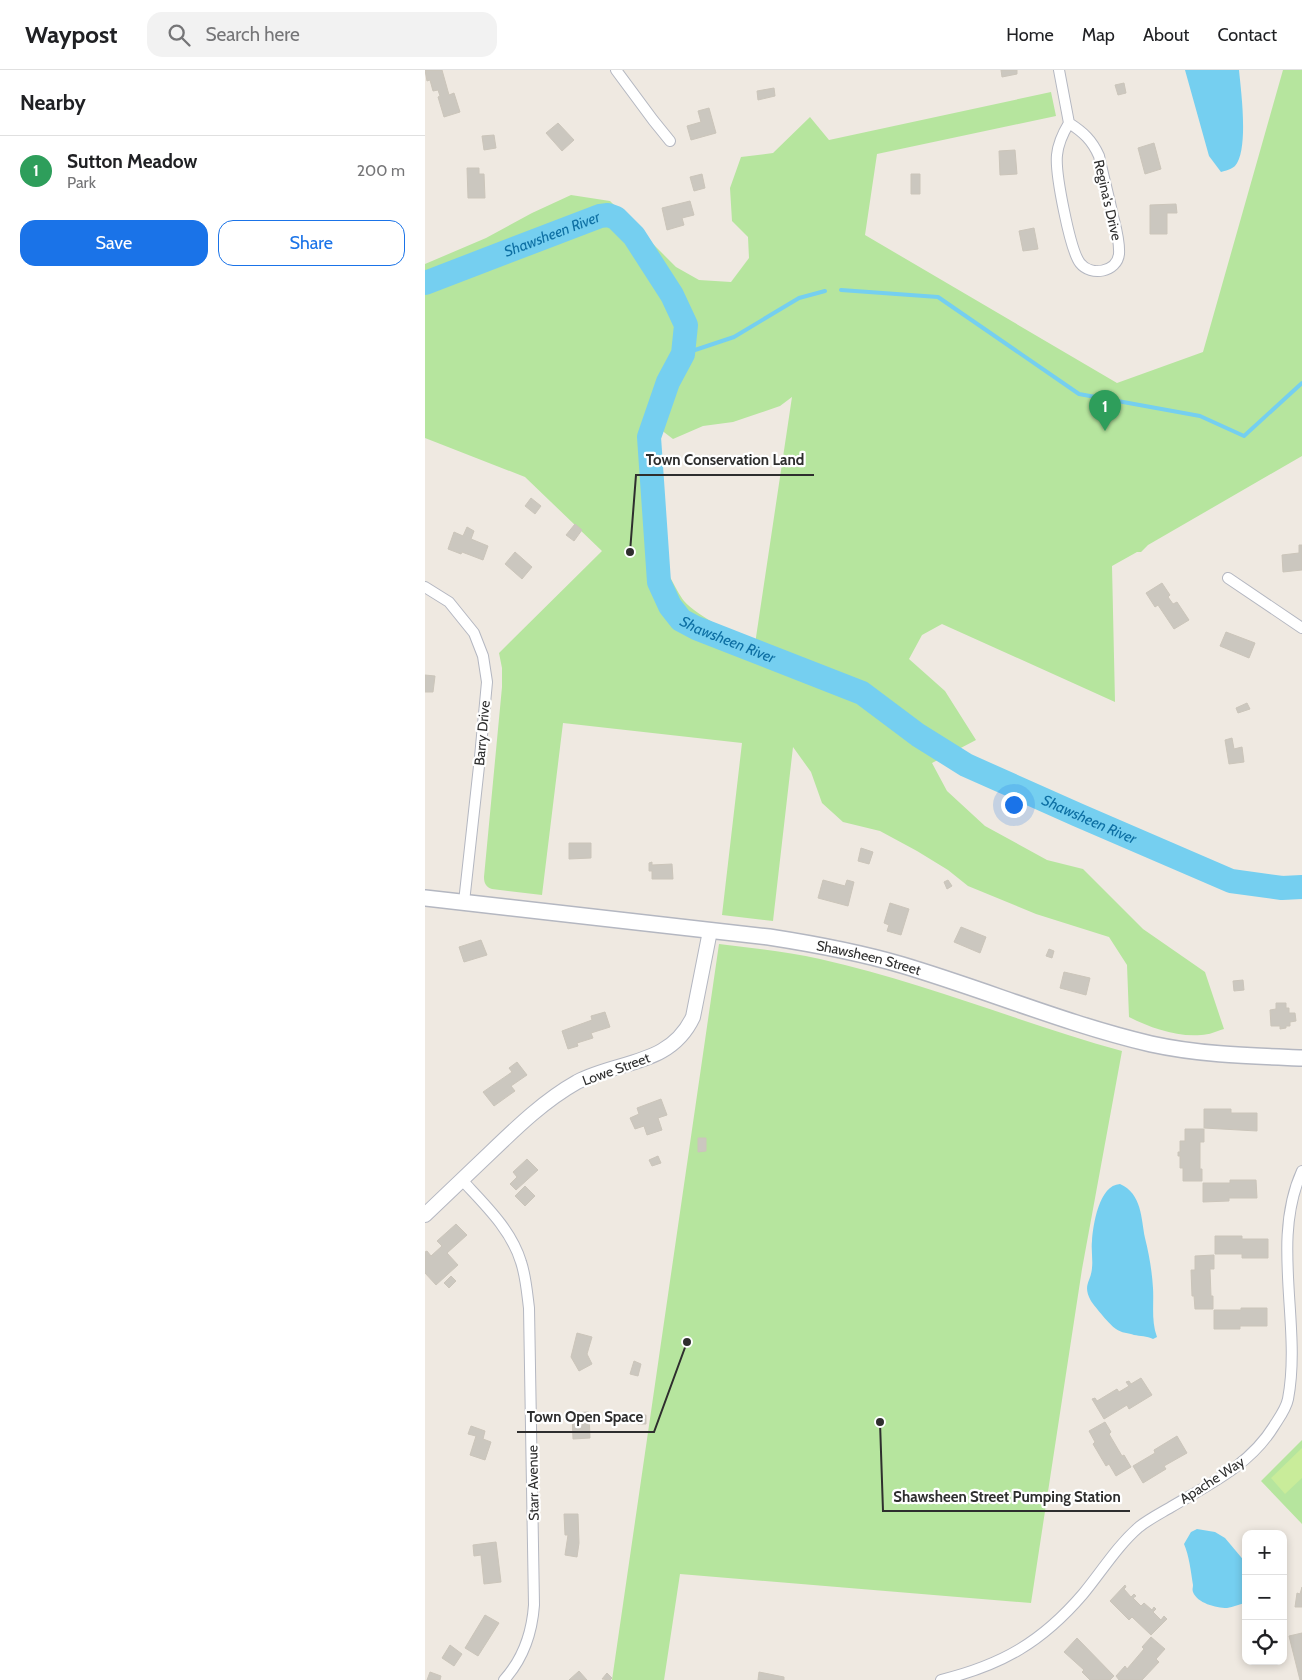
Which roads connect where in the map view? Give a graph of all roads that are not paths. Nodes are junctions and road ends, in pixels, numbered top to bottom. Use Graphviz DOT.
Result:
graph roads {
  1 [pos="616,70"];
  2 [pos="1059,70"];
  3 [pos="1069,123"];
  4 [pos="670,141"];
  5 [pos="1228,578"];
  6 [pos="425,587"];
  7 [pos="1302,628"];
  8 [pos="425,898"];
  9 [pos="464,902"];
  10 [pos="710,931"];
  11 [pos="1302,1058"];
  12 [pos="1302,1171"];
  13 [pos="462,1180"];
  14 [pos="425,1215"];
  15 [pos="504,1680"];
  16 [pos="941,1680"];
  1 -- 4 [label="street"];
  2 -- 3 [label="street"];
  3 -- 3 [label="street, Regina's Drive"];
  5 -- 7 [label="street"];
  6 -- 9 [label="street, Barry Drive"];
  8 -- 9 [label="main road, Shawsheen Street"];
  9 -- 10 [label="main road, Shawsheen Street"];
  10 -- 11 [label="main road, Shawsheen Street"];
  10 -- 13 [label="street, Lowe Street"];
  12 -- 16 [label="street, Apache Way"];
  13 -- 14 [label="street, Lowe Street"];
  13 -- 15 [label="street, Starr Avenue"];
}
